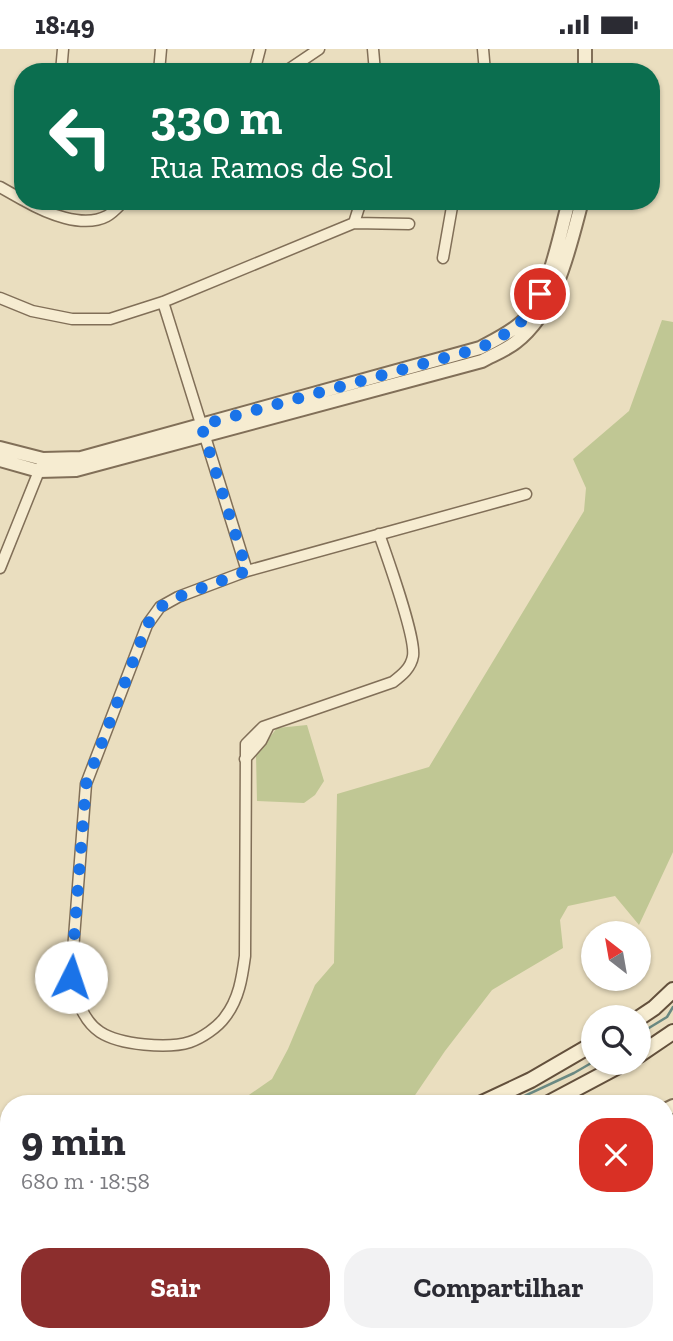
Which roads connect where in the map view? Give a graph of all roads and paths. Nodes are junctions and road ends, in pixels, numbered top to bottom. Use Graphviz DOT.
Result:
graph roads {
  1 [pos="319,49"];
  2 [pos="298,63"];
  3 [pos="41,210"];
  4 [pos="114,210"];
  5 [pos="358,210"];
  6 [pos="451,210"];
  7 [pos="566,210"];
  8 [pos="579,210"];
  9 [pos="354,223"];
  10 [pos="409,224"];
  11 [pos="443,258"];
  12 [pos="0,298"];
  13 [pos="163,302"];
  14 [pos="202,430"];
  15 [pos="0,448"];
  16 [pos="0,460"];
  17 [pos="41,465"];
  18 [pos="526,494"];
  19 [pos="379,534"];
  20 [pos="0,568"];
  21 [pos="247,571"];
  22 [pos="673,990"];
  23 [pos="651,1010"];
  24 [pos="673,1033"];
  25 [pos="651,1047"];
  26 [pos="581,1051"];
  27 [pos="602,1075"];
  28 [pos="499,1095"];
  29 [pos="564,1095"];
  1 -- 2 [label="street"];
  3 -- 4 [label="street"];
  5 -- 9 [label="street"];
  6 -- 11 [label="street"];
  7 -- 14 [label="street"];
  8 -- 14 [label="street"];
  9 -- 10 [label="street"];
  9 -- 13 [label="street"];
  12 -- 13 [label="street"];
  13 -- 14 [label="street"];
  14 -- 17 [label="street"];
  14 -- 21 [label="street"];
  15 -- 17 [label="street"];
  16 -- 17 [label="street"];
  17 -- 20 [label="street"];
  18 -- 19 [label="street"];
  19 -- 21 [label="street"];
  19 -- 21 [label="street"];
  22 -- 23 [label="main road"];
  24 -- 25 [label="main road"];
  26 -- 28 [label="main road"];
  27 -- 29 [label="main road"];
}
